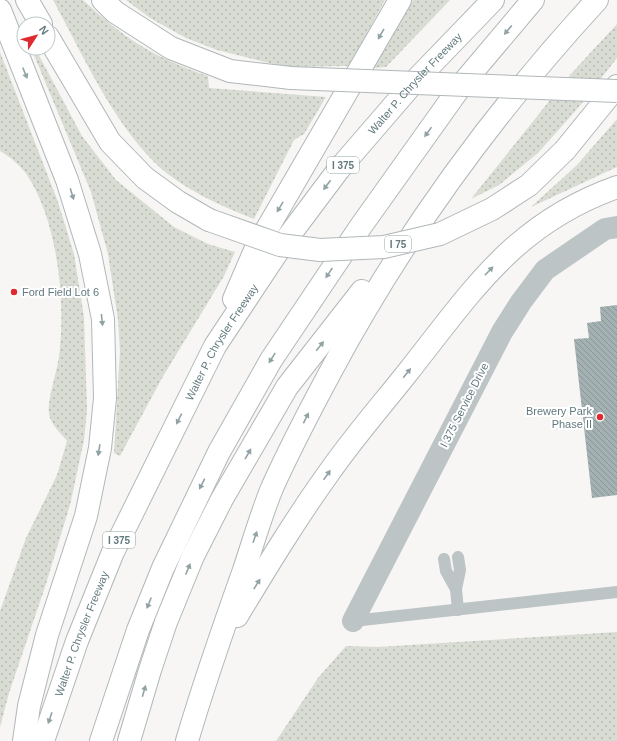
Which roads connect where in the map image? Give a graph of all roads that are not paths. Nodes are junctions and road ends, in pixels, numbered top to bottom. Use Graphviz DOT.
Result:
graph roads {
  1 [pos="27,0"];
  2 [pos="103,0"];
  3 [pos="400,0"];
  4 [pos="493,0"];
  5 [pos="533,0"];
  6 [pos="597,0"];
  7 [pos="0,10"];
  8 [pos="36,16"];
  9 [pos="56,51"];
  10 [pos="617,86"];
  11 [pos="617,91"];
  12 [pos="617,187"];
  13 [pos="439,195"];
  14 [pos="617,227"];
  15 [pos="215,346"];
  16 [pos="458,558"];
  17 [pos="444,559"];
  18 [pos="456,589"];
  19 [pos="617,592"];
  20 [pos="458,610"];
  21 [pos="353,621"];
  22 [pos="214,653"];
  23 [pos="104,732"];
  24 [pos="131,735"];
  25 [pos="24,741"];
  26 [pos="43,741"];
  27 [pos="187,741"];
  1 -- 8 [label="highway"];
  2 -- 11 [label="highway, bridge"];
  3 -- 15 [label="highway, one-way"];
  4 -- 15 [label="highway, Walter P. Chrysler Freeway / I 375, one-way"];
  5 -- 23 [label="highway, one-way"];
  6 -- 13 [label="highway"];
  7 -- 25 [label="highway, one-way"];
  9 -- 10 [label="highway, I 75, bridge"];
  22 -- 12 [label="highway, one-way"];
  22 -- 13 [label="highway, one-way"];
  24 -- 13 [label="highway, one-way"];
  14 -- 21 [label="street, I 375 Service Drive"];
  15 -- 26 [label="highway, Walter P. Chrysler Freeway / I 375, one-way"];
  16 -- 18 [label="lane"];
  17 -- 18 [label="lane"];
  18 -- 20 [label="lane"];
  19 -- 20 [label="lane"];
  20 -- 21 [label="lane"];
  22 -- 27 [label="highway"];
}
